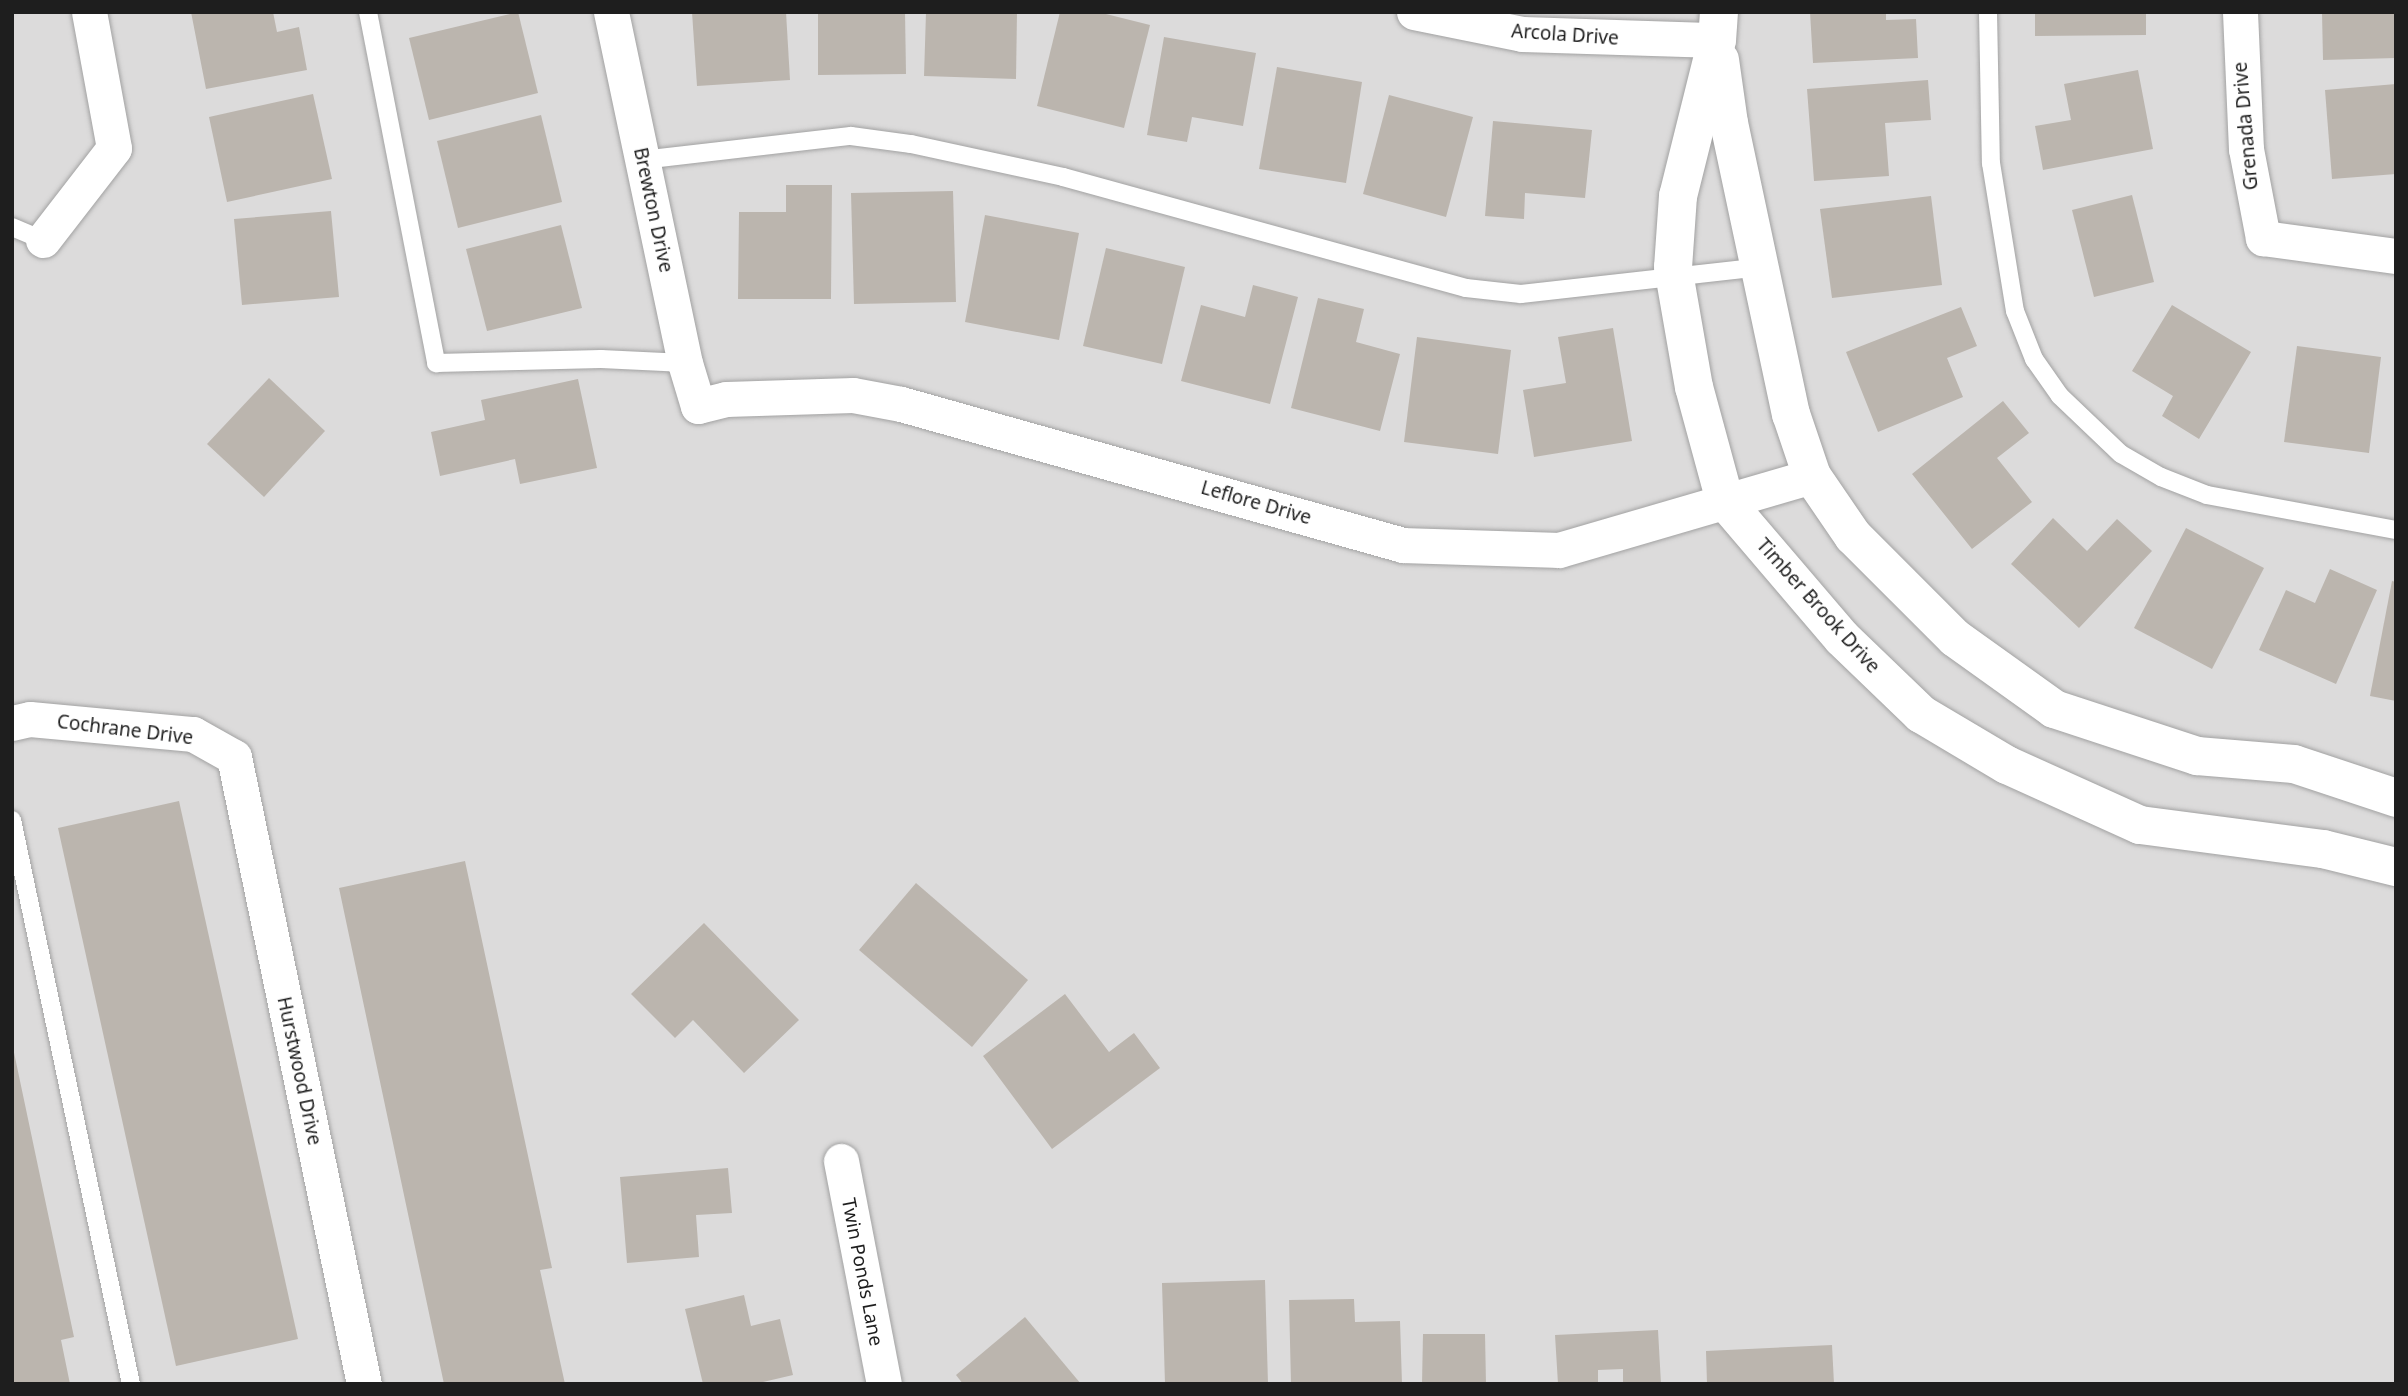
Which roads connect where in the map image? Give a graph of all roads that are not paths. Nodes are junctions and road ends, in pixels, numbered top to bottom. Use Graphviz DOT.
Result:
graph roads {
  1 [pos="89,12"];
  2 [pos="368,12"];
  3 [pos="611,12"];
  4 [pos="1414,12"];
  5 [pos="1988,12"];
  6 [pos="2241,12"];
  7 [pos="1718,26"];
  8 [pos="642,160"];
  9 [pos="27,233"];
  10 [pos="2396,256"];
  11 [pos="1760,267"];
  12 [pos="1675,280"];
  13 [pos="685,363"];
  14 [pos="698,406"];
  15 [pos="1812,476"];
  16 [pos="1725,500"];
  17 [pos="2396,530"];
  18 [pos="12,723"];
  19 [pos="234,757"];
  20 [pos="2396,798"];
  21 [pos="12,820"];
  22 [pos="2396,867"];
  23 [pos="841,1161"];
  24 [pos="131,1384"];
  25 [pos="364,1384"];
  26 [pos="884,1384"];
  1 -- 9 [label="street"];
  2 -- 13 [label="lane"];
  3 -- 8 [label="street, Brewton Drive"];
  4 -- 7 [label="street, Arcola Drive"];
  5 -- 17 [label="lane"];
  6 -- 10 [label="street, Grenada Drive"];
  7 -- 11 [label="street"];
  7 -- 12 [label="street, Timber Brook Drive"];
  8 -- 12 [label="lane"];
  8 -- 13 [label="street, Brewton Drive"];
  11 -- 12 [label="lane"];
  11 -- 15 [label="street"];
  12 -- 16 [label="street, Timber Brook Drive"];
  13 -- 14 [label="street, Brewton Drive"];
  14 -- 16 [label="street, Leflore Drive"];
  15 -- 16 [label="street, Leflore Drive"];
  15 -- 20 [label="street"];
  16 -- 22 [label="street, Timber Brook Drive"];
  18 -- 19 [label="street, Cochrane Drive"];
  19 -- 25 [label="street, Hurstwood Drive"];
  21 -- 24 [label="lane"];
  23 -- 26 [label="street, Twin Ponds Lane"];
}
